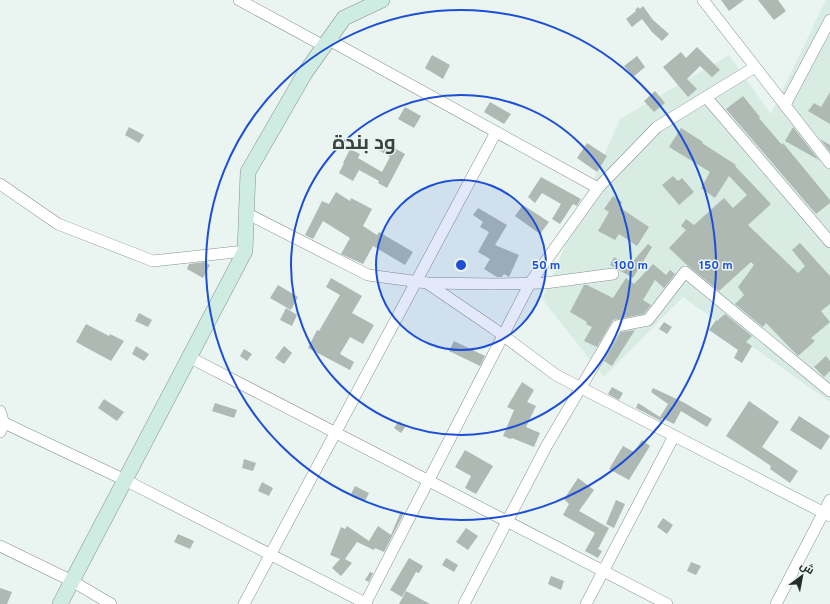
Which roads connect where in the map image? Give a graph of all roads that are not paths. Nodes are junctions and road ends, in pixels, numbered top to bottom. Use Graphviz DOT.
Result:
graph roads {
  1 [pos="239,0"];
  2 [pos="382,0"];
  3 [pos="703,0"];
  4 [pos="830,20"];
  5 [pos="326,43"];
  6 [pos="756,67"];
  7 [pos="706,97"];
  8 [pos="785,105"];
  9 [pos="496,132"];
  10 [pos="830,163"];
  11 [pos="0,184"];
  12 [pos="598,188"];
  13 [pos="246,213"];
  14 [pos="830,242"];
  15 [pos="245,251"];
  16 [pos="612,274"];
  17 [pos="422,282"];
  18 [pos="530,283"];
  19 [pos="503,336"];
  20 [pos="189,357"];
  21 [pos="580,388"];
  22 [pos="830,391"];
  23 [pos="0,411"];
  24 [pos="1,426"];
  25 [pos="335,433"];
  26 [pos="674,436"];
  27 [pos="125,480"];
  28 [pos="429,481"];
  29 [pos="830,500"];
  30 [pos="827,514"];
  31 [pos="507,522"];
  32 [pos="0,546"];
  33 [pos="270,554"];
  34 [pos="603,571"];
  35 [pos="72,581"];
  36 [pos="60,604"];
  37 [pos="111,604"];
  38 [pos="244,604"];
  39 [pos="366,604"];
  40 [pos="464,604"];
  41 [pos="586,604"];
  42 [pos="667,604"];
  43 [pos="776,604"];
  1 -- 5 [label="street"];
  2 -- 5 [label="street"];
  3 -- 6 [label="street"];
  4 -- 8 [label="street"];
  5 -- 9 [label="street"];
  5 -- 13 [label="street"];
  6 -- 7 [label="street"];
  6 -- 8 [label="street"];
  7 -- 12 [label="street"];
  7 -- 14 [label="street"];
  8 -- 10 [label="street"];
  9 -- 12 [label="street"];
  9 -- 17 [label="street"];
  11 -- 15 [label="street"];
  12 -- 18 [label="street"];
  13 -- 15 [label="street"];
  13 -- 17 [label="street"];
  15 -- 20 [label="street"];
  16 -- 18 [label="street"];
  17 -- 18 [label="street"];
  17 -- 19 [label="street"];
  17 -- 25 [label="street"];
  18 -- 19 [label="street"];
  19 -- 21 [label="street"];
  19 -- 28 [label="street"];
  20 -- 25 [label="street"];
  20 -- 27 [label="street"];
  21 -- 22 [label="street"];
  21 -- 26 [label="street"];
  21 -- 31 [label="street"];
  23 -- 24 [label="street"];
  24 -- 27 [label="street"];
  25 -- 28 [label="street"];
  25 -- 33 [label="street"];
  26 -- 30 [label="street"];
  26 -- 34 [label="street"];
  27 -- 33 [label="street"];
  27 -- 35 [label="street"];
  28 -- 31 [label="street"];
  28 -- 39 [label="street"];
  29 -- 30 [label="street"];
  30 -- 43 [label="street"];
  31 -- 34 [label="street"];
  31 -- 40 [label="street"];
  32 -- 35 [label="street"];
  33 -- 38 [label="street"];
  33 -- 39 [label="street"];
  34 -- 41 [label="street"];
  34 -- 42 [label="street"];
  35 -- 36 [label="street"];
  35 -- 37 [label="street"];
}
